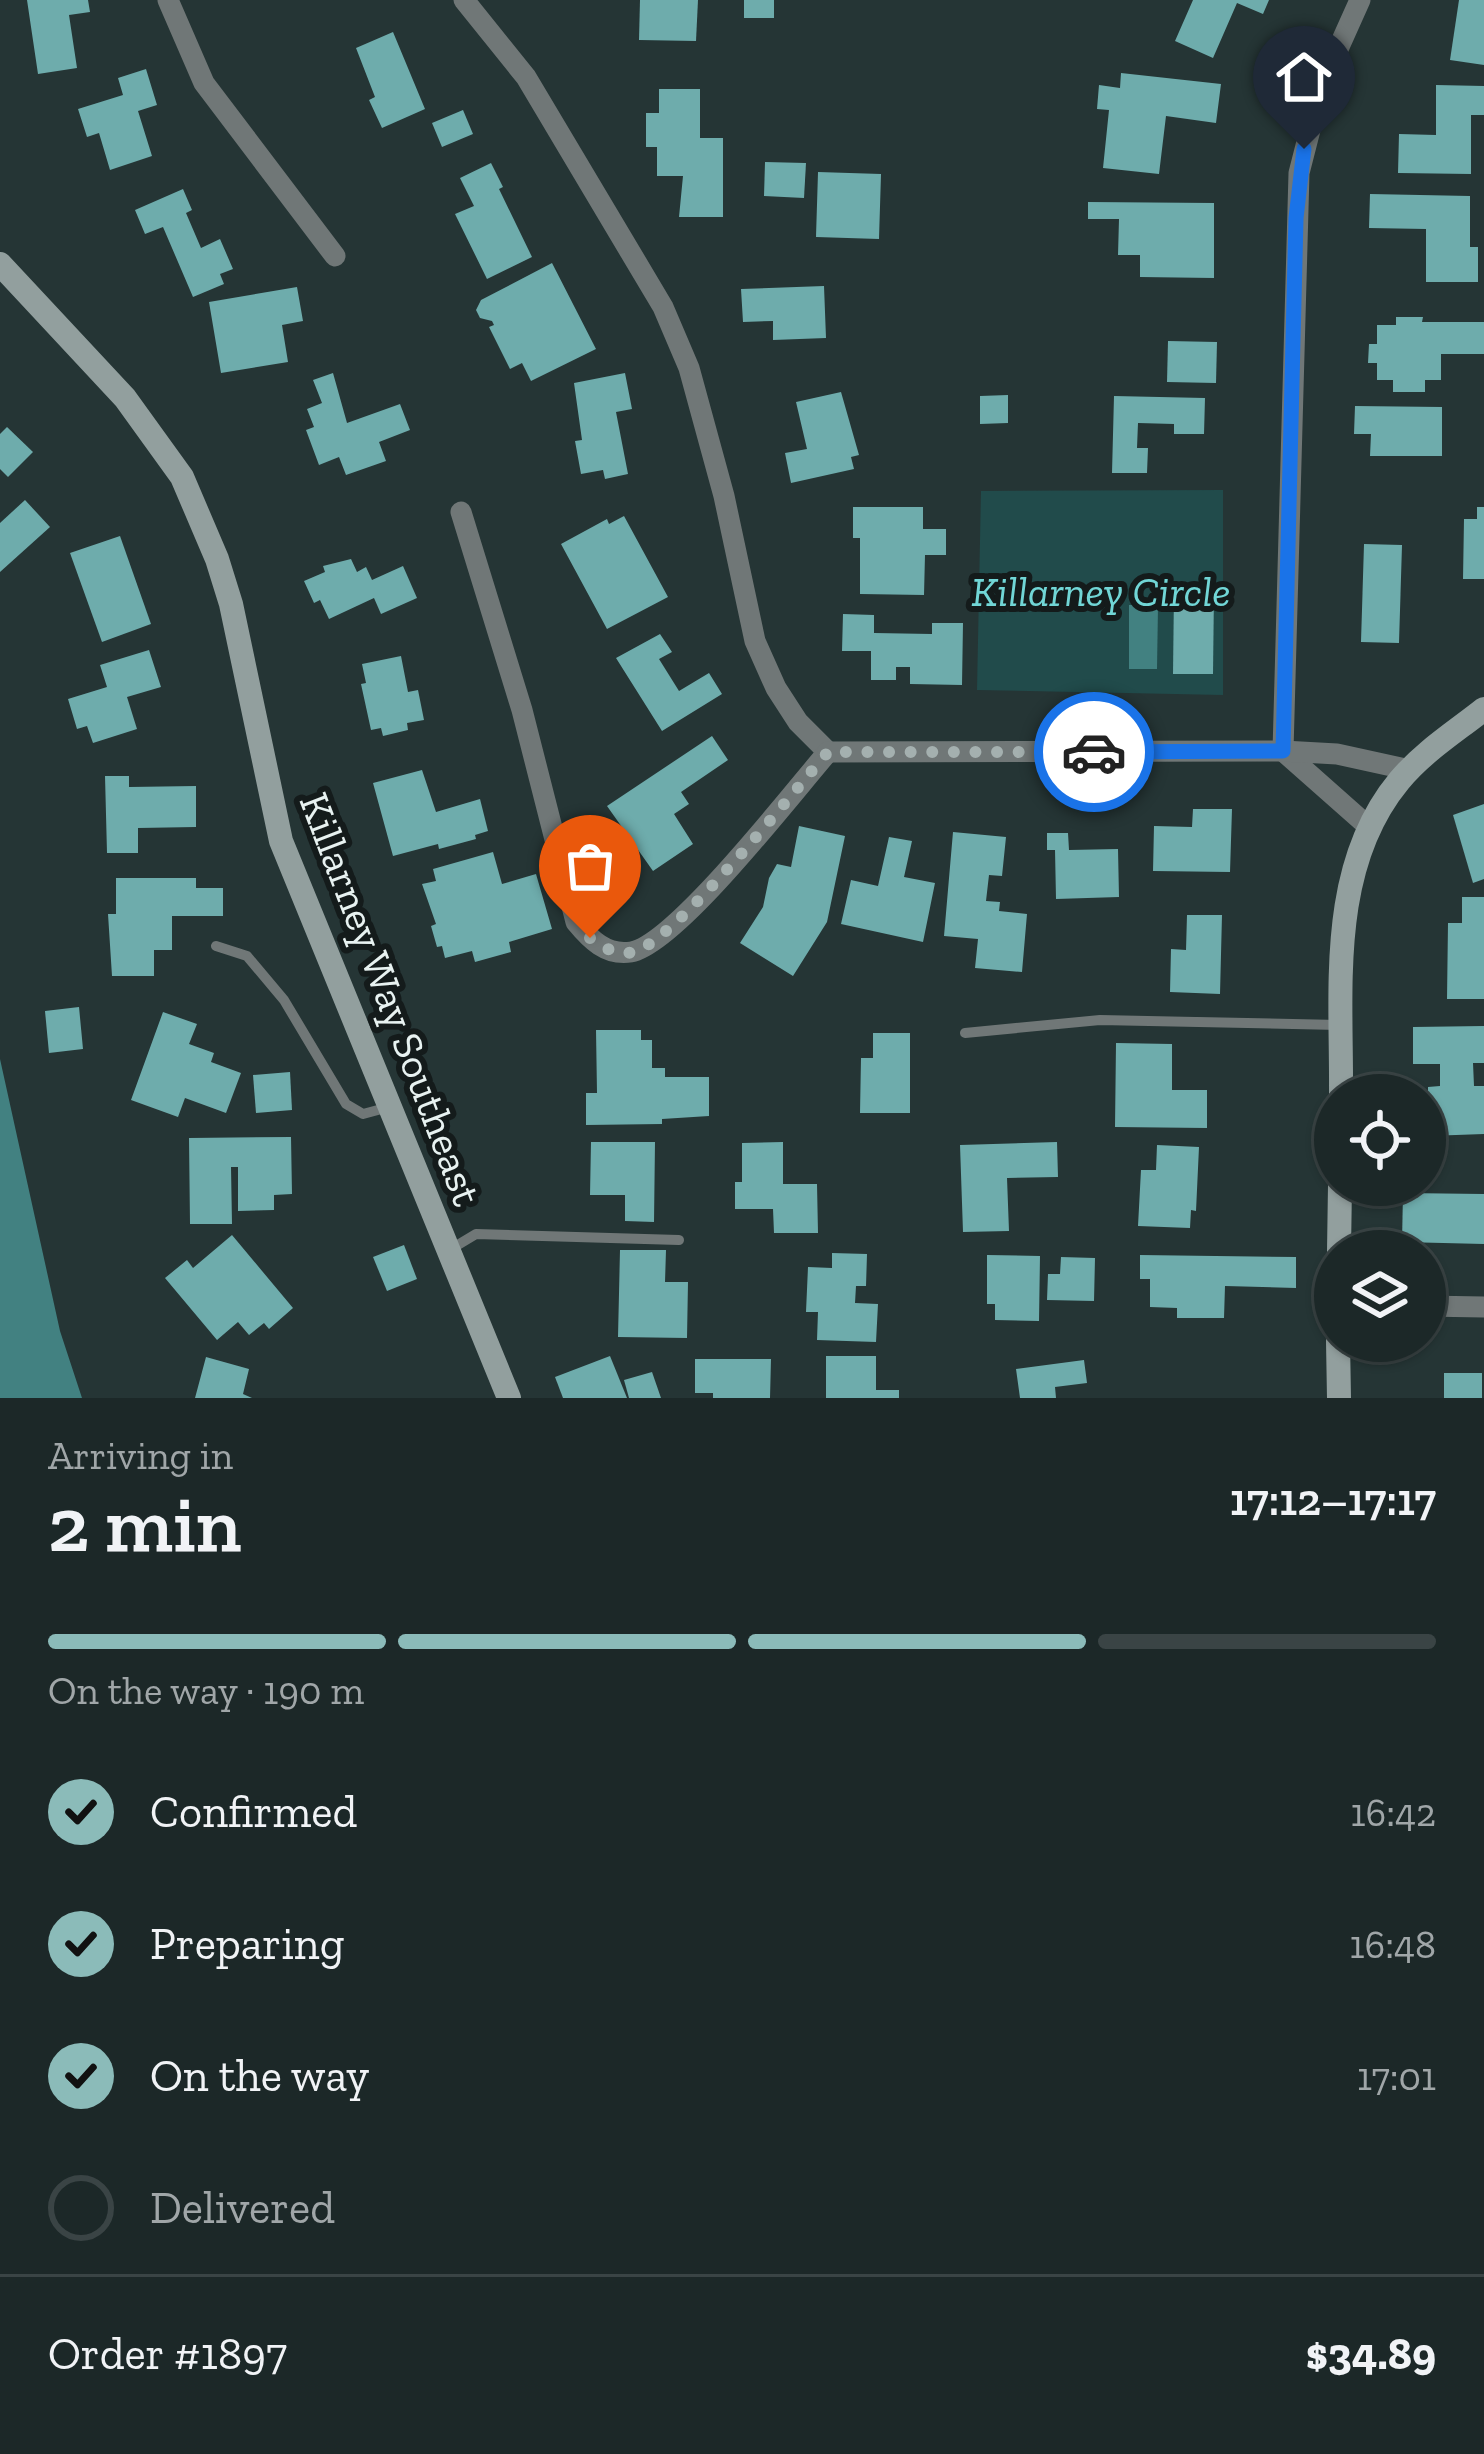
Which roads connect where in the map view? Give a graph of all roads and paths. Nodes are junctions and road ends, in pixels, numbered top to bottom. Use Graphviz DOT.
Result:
graph roads {
  1 [pos="168,0"];
  2 [pos="464,0"];
  3 [pos="1360,0"];
  4 [pos="335,256"];
  5 [pos="0,264"];
  6 [pos="461,512"];
  7 [pos="1484,709"];
  8 [pos="1283,751"];
  9 [pos="828,752"];
  10 [pos="1410,770"];
  11 [pos="1370,828"];
  12 [pos="215,946"];
  13 [pos="1341,1025"];
  14 [pos="965,1033"];
  15 [pos="1341,1074"];
  16 [pos="389,1107"];
  17 [pos="679,1240"];
  18 [pos="448,1250"];
  19 [pos="1446,1306"];
  20 [pos="1484,1307"];
  21 [pos="1339,1362"];
  22 [pos="509,1398"];
  23 [pos="1339,1398"];
  1 -- 4 [label="street"];
  2 -- 9 [label="street"];
  3 -- 8 [label="street"];
  5 -- 16 [label="street, Killarney Way Southeast"];
  6 -- 9 [label="street"];
  7 -- 10 [label="street"];
  8 -- 9 [label="street"];
  8 -- 10 [label="street"];
  8 -- 11 [label="street"];
  10 -- 11 [label="street"];
  11 -- 13 [label="street"];
  12 -- 16 [label="lane"];
  13 -- 14 [label="lane"];
  13 -- 15 [label="street"];
  16 -- 18 [label="street, Killarney Way Southeast"];
  17 -- 18 [label="lane"];
  18 -- 22 [label="street, Killarney Way Southeast"];
  19 -- 20 [label="street"];
  21 -- 23 [label="street"];
}
